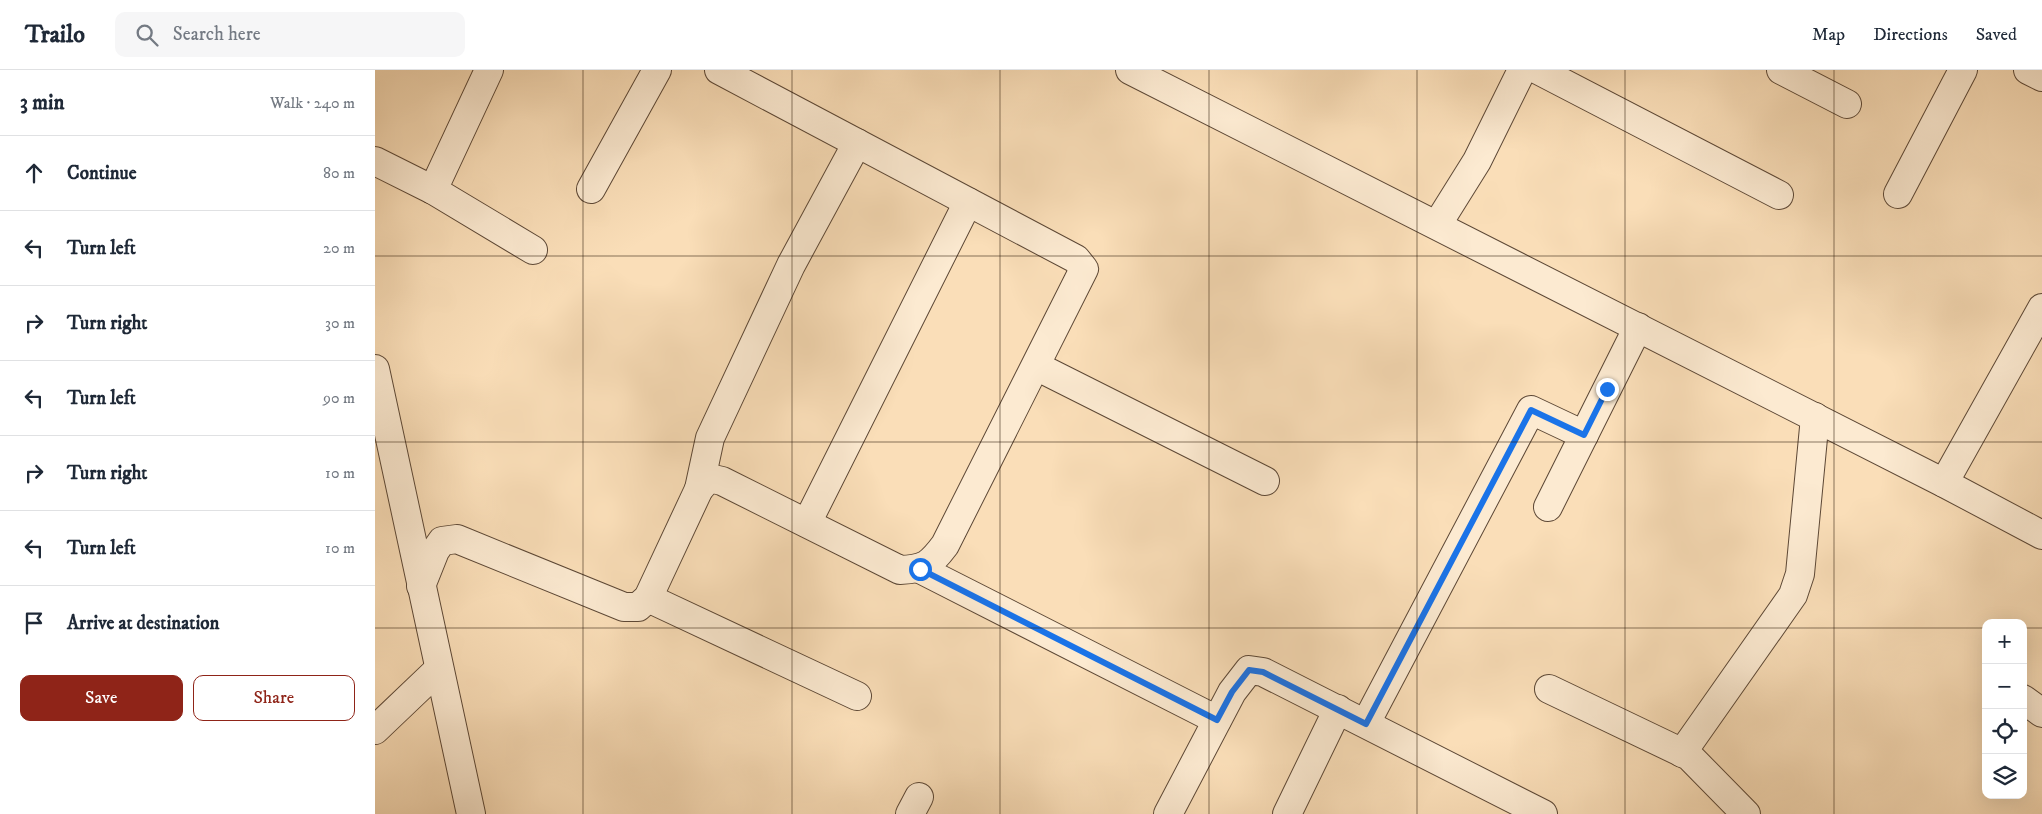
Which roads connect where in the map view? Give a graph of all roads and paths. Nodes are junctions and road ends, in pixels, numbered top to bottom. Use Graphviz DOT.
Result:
graph roads {
  1 [pos="489,70"];
  2 [pos="657,70"];
  3 [pos="719,70"];
  4 [pos="1130,70"];
  5 [pos="1522,70"];
  6 [pos="1538,70"];
  7 [pos="1781,70"];
  8 [pos="1963,70"];
  9 [pos="2028,70"];
  10 [pos="2042,77"];
  11 [pos="1847,104"];
  12 [pos="857,143"];
  13 [pos="375,161"];
  14 [pos="591,189"];
  15 [pos="433,190"];
  16 [pos="1897,194"];
  17 [pos="1779,195"];
  18 [pos="968,202"];
  19 [pos="1437,225"];
  20 [pos="533,250"];
  21 [pos="2042,308"];
  22 [pos="1638,327"];
  23 [pos="1036,366"];
  24 [pos="375,369"];
  25 [pos="1815,417"];
  26 [pos="1584,435"];
  27 [pos="1265,481"];
  28 [pos="1944,483"];
  29 [pos="699,489"];
  30 [pos="1548,507"];
  31 [pos="807,523"];
  32 [pos="2042,535"];
  33 [pos="920,569"];
  34 [pos="421,586"];
  35 [pos="648,598"];
  36 [pos="439,670"];
  37 [pos="1549,689"];
  38 [pos="857,696"];
  39 [pos="2027,702"];
  40 [pos="1338,709"];
  41 [pos="2042,713"];
  42 [pos="1217,720"];
  43 [pos="1366,724"];
  44 [pos="375,730"];
  45 [pos="1682,753"];
  46 [pos="471,814"];
  47 [pos="1168,814"];
  48 [pos="1287,814"];
  49 [pos="1543,814"];
  50 [pos="1746,814"];
  1 -- 15 [label="street"];
  2 -- 14 [label="street"];
  3 -- 12 [label="street"];
  4 -- 19 [label="street"];
  5 -- 19 [label="street"];
  6 -- 17 [label="street"];
  7 -- 11 [label="street"];
  8 -- 16 [label="street"];
  9 -- 10 [label="street"];
  12 -- 18 [label="street"];
  12 -- 29 [label="street"];
  13 -- 15 [label="street"];
  15 -- 20 [label="street"];
  18 -- 23 [label="street"];
  18 -- 31 [label="street"];
  19 -- 22 [label="street"];
  21 -- 28 [label="street"];
  22 -- 25 [label="street"];
  22 -- 26 [label="street"];
  23 -- 27 [label="street"];
  23 -- 33 [label="street"];
  24 -- 34 [label="street"];
  25 -- 28 [label="street"];
  25 -- 45 [label="street"];
  26 -- 30 [label="street"];
  26 -- 43 [label="street"];
  28 -- 32 [label="street"];
  29 -- 31 [label="street"];
  29 -- 35 [label="street"];
  31 -- 33 [label="street"];
  33 -- 42 [label="street"];
  34 -- 35 [label="street"];
  34 -- 36 [label="street"];
  35 -- 38 [label="street"];
  36 -- 44 [label="street"];
  36 -- 46 [label="street"];
  37 -- 45 [label="street"];
  39 -- 41 [label="street"];
  40 -- 42 [label="street"];
  40 -- 43 [label="street"];
  40 -- 48 [label="street"];
  42 -- 47 [label="street"];
  43 -- 49 [label="street"];
  45 -- 50 [label="street"];
}
